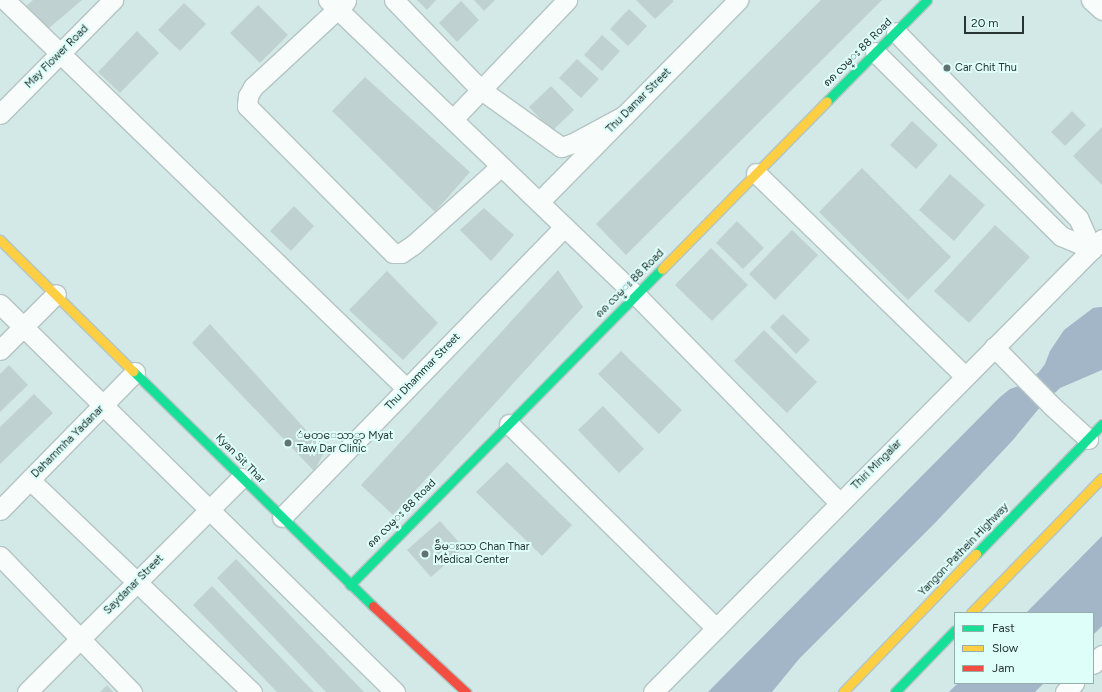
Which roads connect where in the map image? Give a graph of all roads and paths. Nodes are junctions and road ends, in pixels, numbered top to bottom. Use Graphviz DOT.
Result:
graph roads {
  1 [pos="5,0"];
  2 [pos="113,0"];
  3 [pos="394,0"];
  4 [pos="567,0"];
  5 [pos="738,0"];
  6 [pos="927,0"];
  7 [pos="1091,0"];
  8 [pos="338,3"];
  9 [pos="1102,10"];
  10 [pos="896,32"];
  11 [pos="875,52"];
  12 [pos="59,55"];
  13 [pos="480,89"];
  14 [pos="0,114"];
  15 [pos="625,115"];
  16 [pos="453,119"];
  17 [pos="992,130"];
  18 [pos="973,151"];
  19 [pos="501,166"];
  20 [pos="756,173"];
  21 [pos="539,202"];
  22 [pos="564,226"];
  23 [pos="0,240"];
  24 [pos="1099,249"];
  25 [pos="56,294"];
  26 [pos="636,295"];
  27 [pos="0,304"];
  28 [pos="23,327"];
  29 [pos="994,347"];
  30 [pos="0,350"];
  31 [pos="135,372"];
  32 [pos="966,376"];
  33 [pos="406,389"];
  34 [pos="104,405"];
  35 [pos="509,424"];
  36 [pos="1102,424"];
  37 [pos="1088,439"];
  38 [pos="241,478"];
  39 [pos="1102,478"];
  40 [pos="30,480"];
  41 [pos="839,502"];
  42 [pos="0,510"];
  43 [pos="209,510"];
  44 [pos="282,517"];
  45 [pos="0,556"];
  46 [pos="137,582"];
  47 [pos="350,585"];
  48 [pos="972,612"];
  49 [pos="716,628"];
  50 [pos="954,631"];
  51 [pos="80,639"];
  52 [pos="1102,655"];
  53 [pos="1094,663"];
  54 [pos="1073,684"];
  55 [pos="27,692"];
  56 [pos="132,692"];
  57 [pos="252,692"];
  58 [pos="395,692"];
  59 [pos="466,692"];
  60 [pos="653,692"];
  61 [pos="843,692"];
  62 [pos="895,692"];
  63 [pos="1065,692"];
  1 -- 12 [label="street"];
  2 -- 12 [label="street, May Flower Road"];
  3 -- 13 [label="street"];
  4 -- 13 [label="street"];
  5 -- 15 [label="street, Thu Damar Street"];
  6 -- 10 [label="main road, ၈၈ လမ္း 88 Road"];
  7 -- 9 [label="street"];
  8 -- 16 [label="street"];
  8 -- 19 [label="street"];
  10 -- 11 [label="main road, ၈၈ လမ္း 88 Road"];
  10 -- 17 [label="street"];
  11 -- 18 [label="street"];
  11 -- 20 [label="main road, ၈၈ လမ္း 88 Road"];
  12 -- 14 [label="street, May Flower Road"];
  12 -- 33 [label="street"];
  13 -- 15 [label="street"];
  13 -- 16 [label="street"];
  15 -- 21 [label="street, Thu Damar Street"];
  16 -- 19 [label="street"];
  17 -- 18 [label="street"];
  17 -- 24 [label="street"];
  18 -- 24 [label="street"];
  19 -- 21 [label="street"];
  20 -- 26 [label="main road, ၈၈ လမ္း 88 Road"];
  20 -- 32 [label="street"];
  21 -- 22 [label="street"];
  22 -- 26 [label="street"];
  22 -- 33 [label="street, Thu Dhammar Street"];
  23 -- 25 [label="main road, Kyan Sit Thar"];
  24 -- 29 [label="street, Thiri Mingalar"];
  25 -- 28 [label="street"];
  25 -- 31 [label="main road, Kyan Sit Thar"];
  26 -- 35 [label="main road, ၈၈ လမ္း 88 Road"];
  26 -- 41 [label="street"];
  27 -- 28 [label="street"];
  28 -- 30 [label="street"];
  28 -- 34 [label="street"];
  29 -- 32 [label="street, Thiri Mingalar"];
  29 -- 37 [label="street"];
  31 -- 34 [label="street, Dahammha Yadanar"];
  31 -- 38 [label="main road, Kyan Sit Thar"];
  32 -- 41 [label="street, Thiri Mingalar"];
  33 -- 44 [label="street, Thu Dhammar Street"];
  34 -- 40 [label="street, Dahammha Yadanar"];
  34 -- 43 [label="street"];
  35 -- 47 [label="main road, ၈၈ လမ္း 88 Road"];
  35 -- 49 [label="street"];
  36 -- 37 [label="main road, Yangon-Pathein Highway"];
  37 -- 61 [label="main road, Yangon-Pathein Highway"];
  38 -- 43 [label="street, Saydanar Street"];
  38 -- 44 [label="main road, Kyan Sit Thar"];
  39 -- 48 [label="main road"];
  40 -- 42 [label="street, Dahammha Yadanar"];
  40 -- 46 [label="street"];
  41 -- 49 [label="street, Thiri Mingalar"];
  43 -- 46 [label="street, Saydanar Street"];
  43 -- 58 [label="street"];
  44 -- 47 [label="main road, Kyan Sit Thar"];
  45 -- 51 [label="street"];
  46 -- 51 [label="street, Saydanar Street"];
  46 -- 57 [label="street"];
  47 -- 59 [label="main road, Kyan Sit Thar"];
  49 -- 60 [label="street, Thiri Mingalar"];
  50 -- 62 [label="main road"];
  51 -- 55 [label="street, Saydanar Street"];
  51 -- 56 [label="street"];
  52 -- 53 [label="street"];
  54 -- 63 [label="street"];
}
